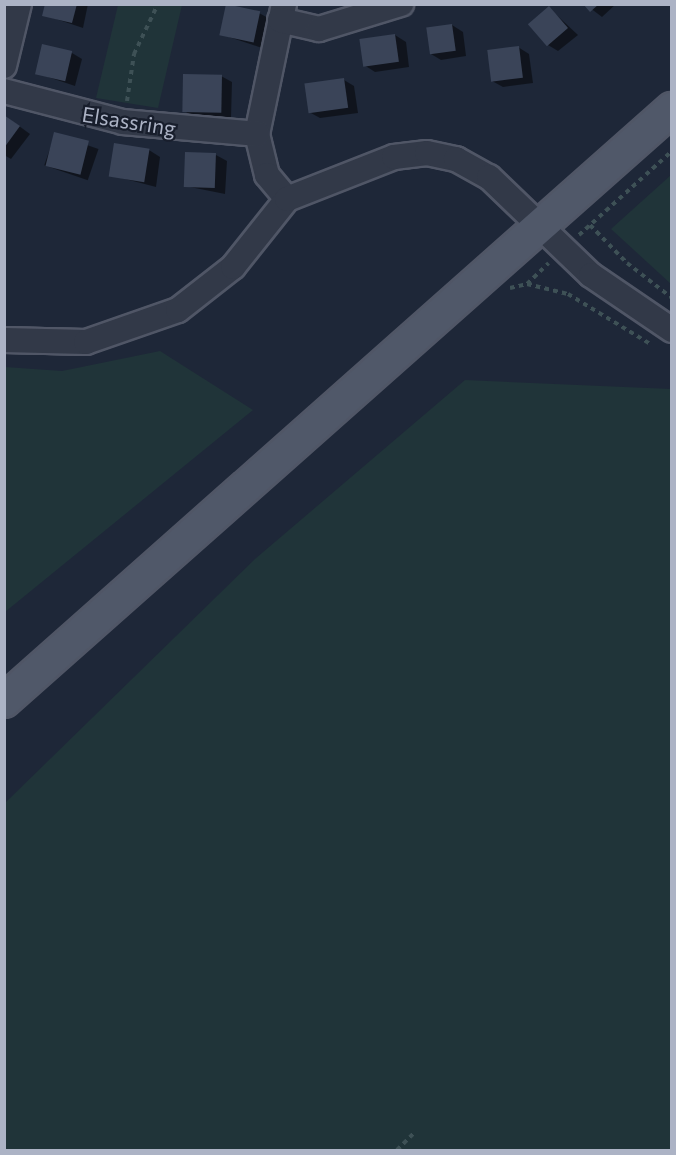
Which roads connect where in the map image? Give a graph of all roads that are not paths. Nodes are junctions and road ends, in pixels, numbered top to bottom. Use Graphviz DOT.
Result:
graph roads {
  1 [pos="19,4"];
  2 [pos="401,4"];
  3 [pos="282,12"];
  4 [pos="4,66"];
  5 [pos="4,92"];
  6 [pos="672,109"];
  7 [pos="257,134"];
  8 [pos="287,199"];
  9 [pos="537,223"];
  10 [pos="664,339"];
  11 [pos="4,340"];
  12 [pos="4,701"];
  1 -- 4 [label="street"];
  2 -- 3 [label="street"];
  3 -- 7 [label="street"];
  5 -- 7 [label="street, Elsassring"];
  6 -- 9 [label="main road"];
  7 -- 8 [label="street"];
  8 -- 9 [label="street"];
  8 -- 11 [label="street"];
  9 -- 10 [label="street"];
  9 -- 12 [label="main road"];
}
